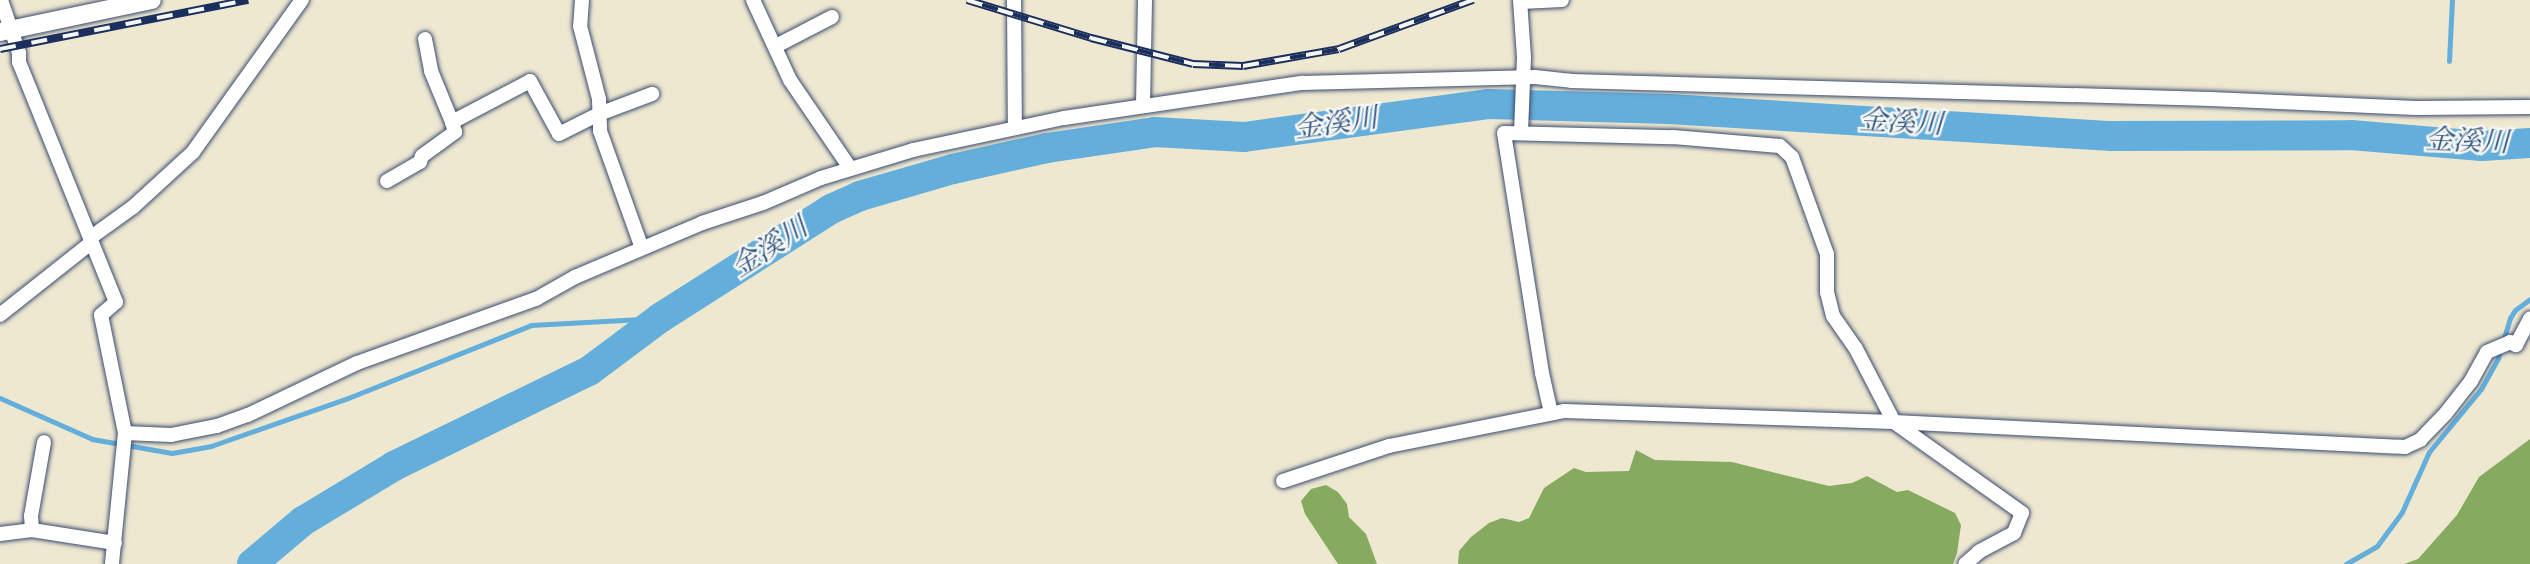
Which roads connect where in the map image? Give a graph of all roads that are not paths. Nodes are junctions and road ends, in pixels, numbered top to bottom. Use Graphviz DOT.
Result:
graph roads {
  1 [pos="1,0"];
  2 [pos="152,0"];
  3 [pos="302,0"];
  4 [pos="582,0"];
  5 [pos="753,0"];
  6 [pos="1014,0"];
  7 [pos="1144,0"];
  8 [pos="1562,0"];
  9 [pos="1520,1"];
  10 [pos="832,17"];
  11 [pos="6,30"];
  12 [pos="425,39"];
  13 [pos="776,46"];
  14 [pos="1524,80"];
  15 [pos="652,94"];
  16 [pos="1143,105"];
  17 [pos="2530,107"];
  18 [pos="599,114"];
  19 [pos="452,122"];
  20 [pos="1014,128"];
  21 [pos="1522,128"];
  22 [pos="847,172"];
  23 [pos="387,181"];
  24 [pos="91,240"];
  25 [pos="642,248"];
  26 [pos="0,315"];
  27 [pos="2530,318"];
  28 [pos="1551,413"];
  29 [pos="1894,422"];
  30 [pos="125,436"];
  31 [pos="44,442"];
  32 [pos="1283,481"];
  33 [pos="32,530"];
  34 [pos="0,534"];
  35 [pos="115,543"];
  36 [pos="112,564"];
  37 [pos="1965,564"];
  1 -- 11 [label="street"];
  2 -- 11 [label="street"];
  3 -- 24 [label="street"];
  4 -- 18 [label="street"];
  5 -- 13 [label="street"];
  6 -- 20 [label="street"];
  7 -- 16 [label="street"];
  8 -- 9 [label="street"];
  9 -- 14 [label="street"];
  10 -- 13 [label="street"];
  11 -- 24 [label="street"];
  12 -- 19 [label="street"];
  13 -- 22 [label="street"];
  14 -- 16 [label="street"];
  14 -- 17 [label="street"];
  14 -- 21 [label="street"];
  15 -- 18 [label="street"];
  16 -- 20 [label="street"];
  18 -- 19 [label="street"];
  18 -- 25 [label="street"];
  19 -- 23 [label="street"];
  20 -- 22 [label="street"];
  21 -- 28 [label="street"];
  21 -- 29 [label="street"];
  22 -- 25 [label="street"];
  24 -- 26 [label="street"];
  24 -- 30 [label="street"];
  25 -- 30 [label="street"];
  27 -- 29 [label="street"];
  28 -- 29 [label="street"];
  28 -- 32 [label="street"];
  29 -- 37 [label="street"];
  30 -- 35 [label="street"];
  31 -- 33 [label="street"];
  33 -- 34 [label="street"];
  33 -- 35 [label="street"];
  35 -- 36 [label="street"];
}
